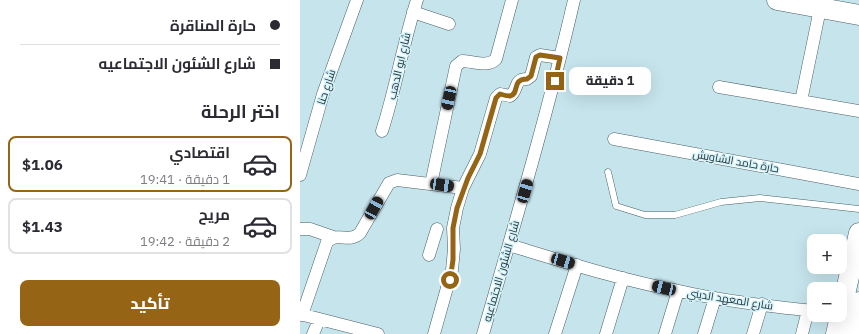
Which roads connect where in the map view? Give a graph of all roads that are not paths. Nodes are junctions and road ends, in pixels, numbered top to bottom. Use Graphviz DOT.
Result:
graph roads {
  1 [pos="357,0"];
  2 [pos="417,0"];
  3 [pos="512,0"];
  4 [pos="574,0"];
  5 [pos="777,0"];
  6 [pos="820,9"];
  7 [pos="413,12"];
  8 [pos="859,15"];
  9 [pos="449,24"];
  10 [pos="560,58"];
  11 [pos="719,87"];
  12 [pos="801,101"];
  13 [pos="859,111"];
  14 [pos="382,131"];
  15 [pos="614,139"];
  16 [pos="608,172"];
  17 [pos="300,175"];
  18 [pos="431,184"];
  19 [pos="859,184"];
  20 [pos="463,188"];
  21 [pos="859,209"];
  22 [pos="300,228"];
  23 [pos="859,233"];
  24 [pos="332,238"];
  25 [pos="453,239"];
  26 [pos="509,246"];
  27 [pos="429,254"];
  28 [pos="577,265"];
  29 [pos="623,278"];
  30 [pos="847,284"];
  31 [pos="678,291"];
  32 [pos="716,298"];
  33 [pos="859,302"];
  34 [pos="762,304"];
  35 [pos="807,310"];
  36 [pos="301,315"];
  37 [pos="319,320"];
  38 [pos="807,321"];
  39 [pos="838,322"];
  40 [pos="313,334"];
  41 [pos="375,334"];
  42 [pos="434,334"];
  43 [pos="483,334"];
  44 [pos="556,334"];
  45 [pos="606,334"];
  46 [pos="665,334"];
  47 [pos="704,334"];
  48 [pos="753,334"];
  49 [pos="802,334"];
  50 [pos="836,334"];
  51 [pos="852,334"];
  1 -- 17 [label="street, شارع حنا"];
  2 -- 7 [label="street, شارع ابو الدهب"];
  3 -- 18 [label="street"];
  4 -- 10 [label="street, شارع الشئون الاجتماعيه"];
  5 -- 6 [label="main road"];
  6 -- 8 [label="main road"];
  6 -- 12 [label="street"];
  7 -- 9 [label="street"];
  7 -- 14 [label="street, شارع ابو الدهب"];
  10 -- 20 [label="street"];
  10 -- 26 [label="street, شارع الشئون الاجتماعيه"];
  11 -- 12 [label="street"];
  12 -- 13 [label="street"];
  15 -- 19 [label="street, حارة حامد الشاويش"];
  16 -- 21 [label="lane"];
  18 -- 20 [label="street"];
  18 -- 24 [label="street"];
  20 -- 25 [label="street"];
  22 -- 24 [label="street"];
  23 -- 30 [label="main road"];
  24 -- 36 [label="street"];
  25 -- 27 [label="street"];
  25 -- 42 [label="street"];
  26 -- 28 [label="street, شارع المعهد الديني"];
  26 -- 43 [label="street, شارع الشئون الاجتماعيه"];
  28 -- 29 [label="street, شارع المعهد الديني"];
  28 -- 44 [label="street"];
  29 -- 31 [label="street, شارع المعهد الديني"];
  29 -- 45 [label="street"];
  31 -- 32 [label="street, شارع المعهد الديني"];
  31 -- 46 [label="street"];
  32 -- 34 [label="street, شارع المعهد الديني"];
  32 -- 47 [label="street"];
  33 -- 51 [label="main road"];
  34 -- 35 [label="street, شارع المعهد الديني"];
  34 -- 48 [label="street"];
  36 -- 37 [label="street"];
  37 -- 40 [label="street"];
  37 -- 41 [label="street"];
  38 -- 49 [label="street"];
  39 -- 50 [label="main road"];
}
